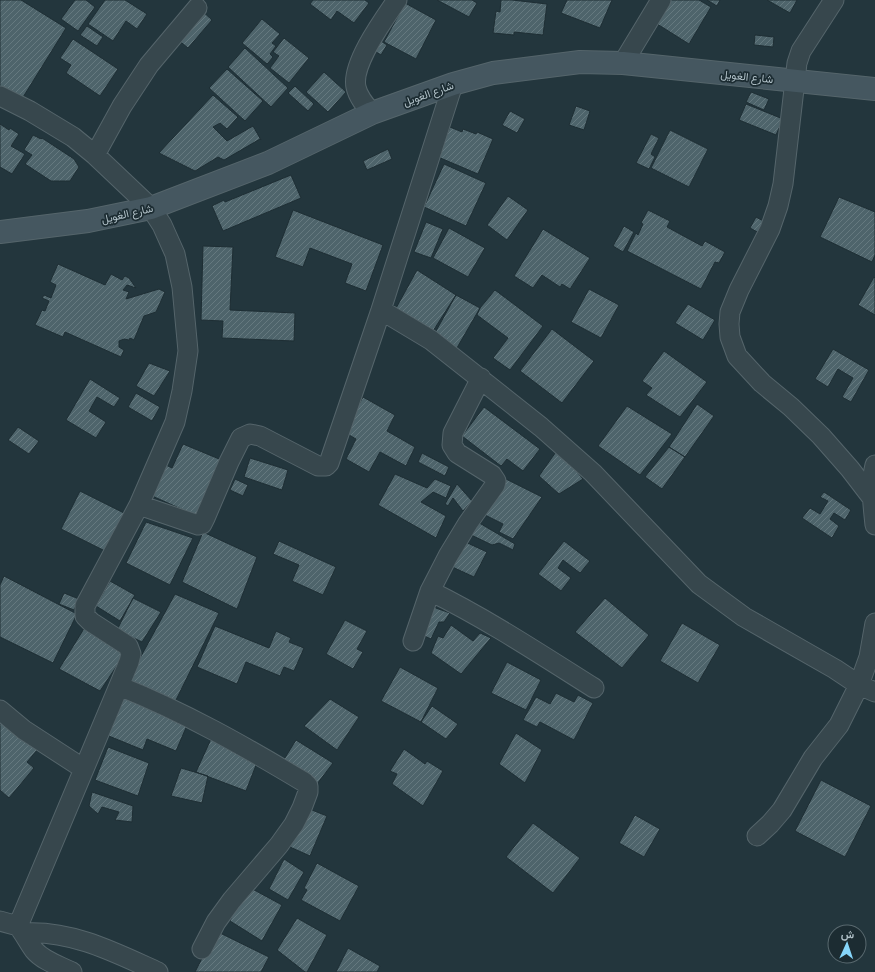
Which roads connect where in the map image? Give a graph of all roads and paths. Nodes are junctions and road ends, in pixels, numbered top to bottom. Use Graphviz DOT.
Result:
graph roads {
  1 [pos="397,0"];
  2 [pos="661,0"];
  3 [pos="834,0"];
  4 [pos="197,8"];
  5 [pos="623,63"];
  6 [pos="796,80"];
  7 [pos="453,84"];
  8 [pos="875,88"];
  9 [pos="0,96"];
  10 [pos="372,113"];
  11 [pos="96,155"];
  12 [pos="151,208"];
  13 [pos="0,232"];
  14 [pos="381,310"];
  15 [pos="481,378"];
  16 [pos="875,465"];
  17 [pos="872,498"];
  18 [pos="139,505"];
  19 [pos="875,525"];
  20 [pos="430,591"];
  21 [pos="875,623"];
  22 [pos="413,641"];
  23 [pos="119,686"];
  24 [pos="594,688"];
  25 [pos="867,689"];
  26 [pos="0,710"];
  27 [pos="84,769"];
  28 [pos="757,836"];
  29 [pos="14,927"];
  30 [pos="202,949"];
  31 [pos="72,972"];
  32 [pos="158,972"];
  1 -- 10 [label="street"];
  2 -- 5 [label="street"];
  3 -- 6 [label="street"];
  4 -- 11 [label="street"];
  5 -- 6 [label="street, شارع الغويل"];
  5 -- 7 [label="street, شارع الغويل"];
  6 -- 8 [label="street, شارع الغويل"];
  6 -- 17 [label="street"];
  7 -- 10 [label="street, شارع الغويل"];
  7 -- 14 [label="street"];
  9 -- 11 [label="street"];
  10 -- 12 [label="street, شارع الغويل"];
  11 -- 12 [label="street"];
  12 -- 13 [label="street, شارع الغويل"];
  12 -- 18 [label="street"];
  14 -- 15 [label="street"];
  14 -- 18 [label="street"];
  15 -- 20 [label="street"];
  15 -- 25 [label="street"];
  16 -- 17 [label="street"];
  17 -- 19 [label="street"];
  18 -- 23 [label="street"];
  20 -- 22 [label="street"];
  20 -- 24 [label="street"];
  21 -- 25 [label="street"];
  23 -- 27 [label="street"];
  23 -- 30 [label="street"];
  25 -- 28 [label="street"];
  26 -- 27 [label="street"];
  27 -- 29 [label="street"];
  29 -- 31 [label="street"];
  29 -- 32 [label="street"];
}
